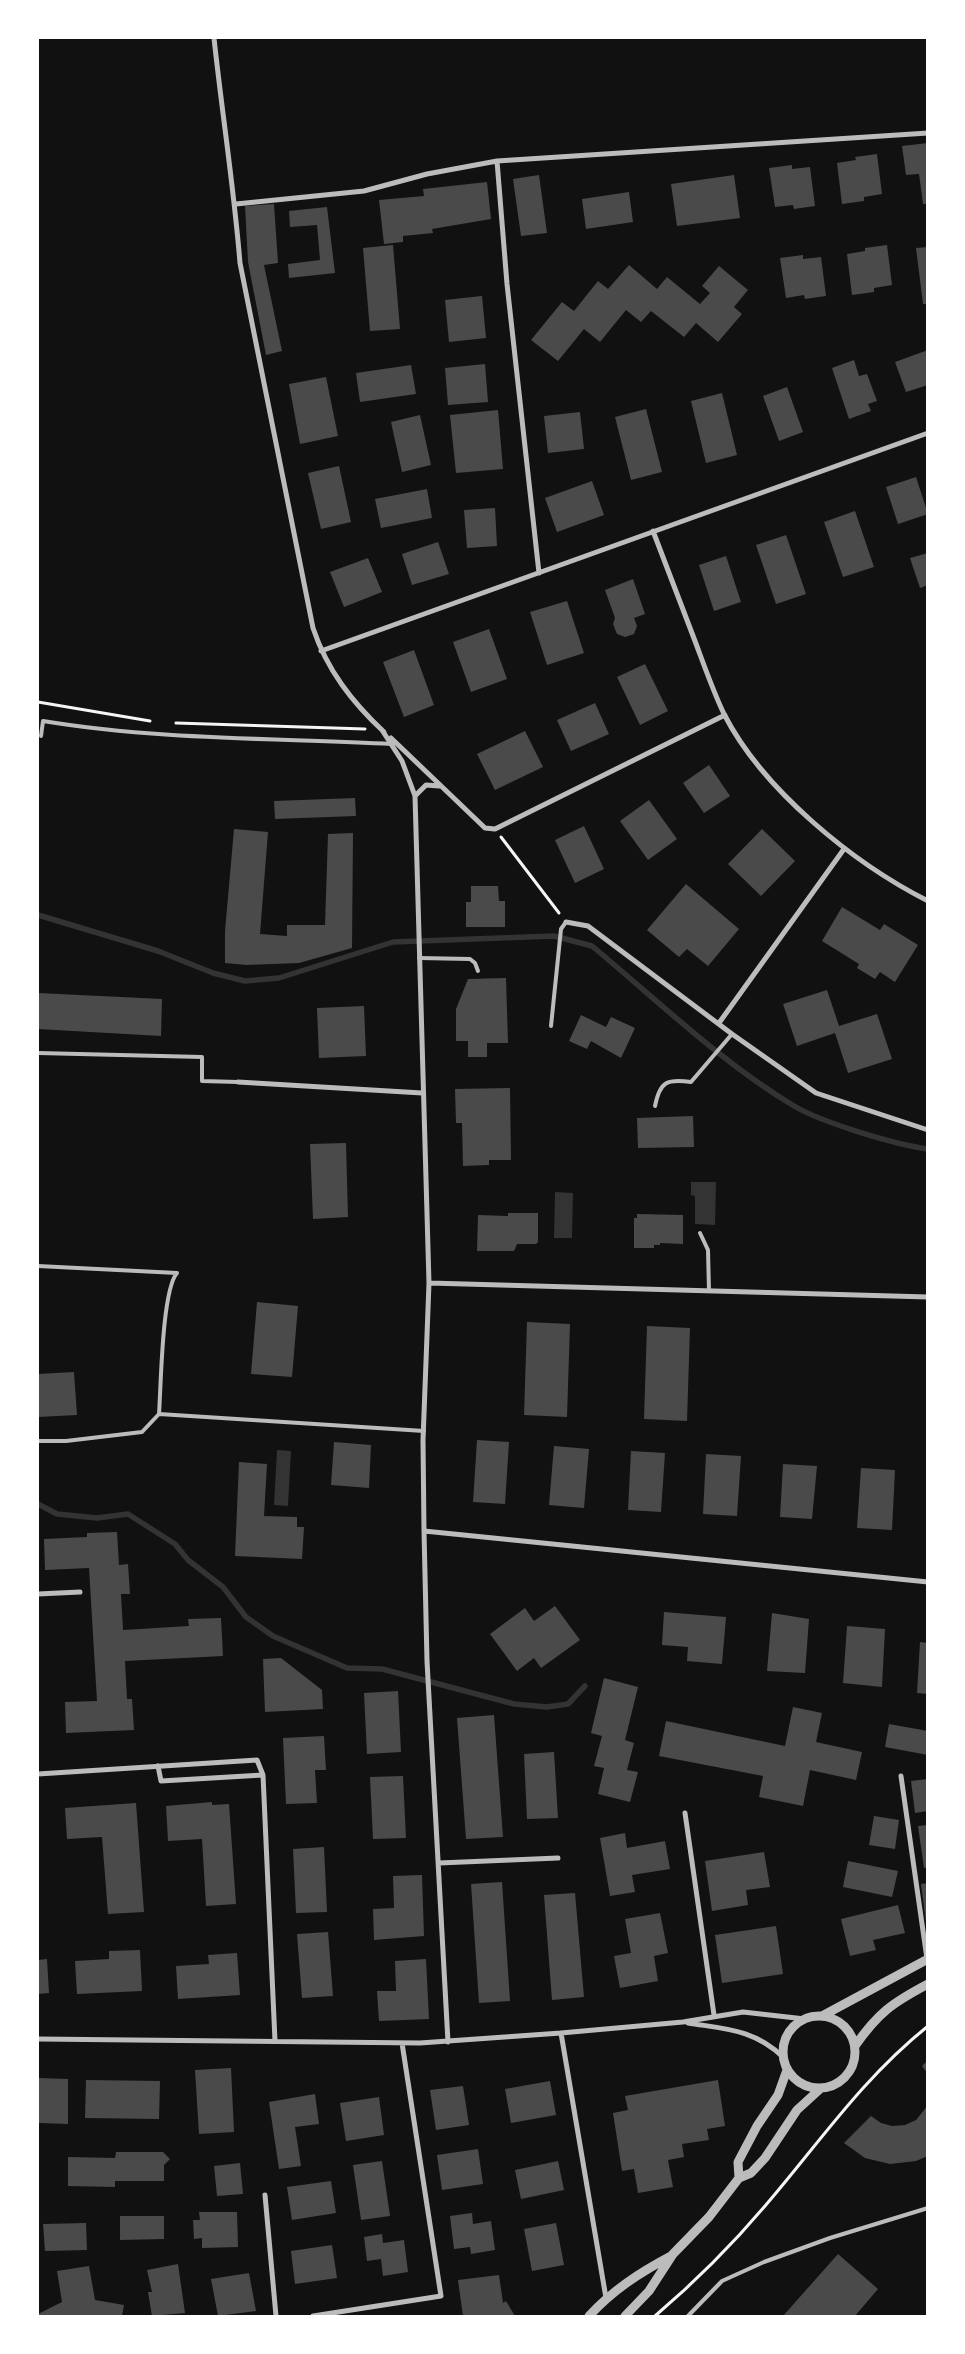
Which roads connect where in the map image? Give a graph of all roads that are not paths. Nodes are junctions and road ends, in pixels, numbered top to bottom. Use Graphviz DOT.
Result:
graph roads {
  1 [pos="214,38"];
  2 [pos="928,133"];
  3 [pos="497,161"];
  4 [pos="236,204"];
  5 [pos="928,433"];
  6 [pos="653,531"];
  7 [pos="539,573"];
  8 [pos="321,651"];
  9 [pos="725,715"];
  10 [pos="382,730"];
  11 [pos="41,736"];
  12 [pos="392,744"];
  13 [pos="441,786"];
  14 [pos="415,796"];
  15 [pos="844,849"];
  16 [pos="928,901"];
  17 [pos="566,922"];
  18 [pos="420,958"];
  19 [pos="478,971"];
  20 [pos="719,1023"];
  21 [pos="551,1026"];
  22 [pos="732,1034"];
  23 [pos="38,1053"];
  24 [pos="238,1082"];
  25 [pos="422,1093"];
  26 [pos="655,1106"];
  27 [pos="928,1130"];
  28 [pos="700,1233"];
  29 [pos="38,1266"];
  30 [pos="428,1283"];
  31 [pos="709,1291"];
  32 [pos="928,1297"];
  33 [pos="159,1414"];
  34 [pos="424,1431"];
  35 [pos="38,1442"];
  36 [pos="424,1531"];
  37 [pos="928,1582"];
  38 [pos="80,1592"];
  39 [pos="38,1594"];
  40 [pos="158,1766"];
  41 [pos="38,1774"];
  42 [pos="263,1775"];
  43 [pos="901,1776"];
  44 [pos="685,1814"];
  45 [pos="558,1858"];
  46 [pos="439,1864"];
  47 [pos="927,1959"];
  48 [pos="928,1984"];
  49 [pos="714,2016"];
  50 [pos="822,2016"];
  51 [pos="805,2019"];
  52 [pos="683,2022"];
  53 [pos="561,2033"];
  54 [pos="38,2039"];
  55 [pos="276,2041"];
  56 [pos="448,2042"];
  57 [pos="402,2043"];
  58 [pos="854,2046"];
  59 [pos="783,2057"];
  60 [pos="787,2070"];
  61 [pos="820,2089"];
  62 [pos="739,2178"];
  63 [pos="265,2195"];
  64 [pos="928,2208"];
  65 [pos="673,2254"];
  66 [pos="606,2298"];
  67 [pos="276,2316"];
  68 [pos="313,2316"];
  69 [pos="589,2316"];
  70 [pos="624,2316"];
  71 [pos="688,2316"];
  1 -- 4 [label="street"];
  2 -- 3 [label="street"];
  3 -- 4 [label="street"];
  3 -- 7 [label="street"];
  4 -- 8 [label="street"];
  5 -- 6 [label="street"];
  6 -- 7 [label="street"];
  6 -- 9 [label="street"];
  7 -- 8 [label="street"];
  8 -- 10 [label="street"];
  9 -- 13 [label="street"];
  9 -- 15 [label="street"];
  10 -- 12 [label="street"];
  10 -- 13 [label="street"];
  11 -- 12 [label="lane"];
  12 -- 14 [label="street"];
  13 -- 14 [label="street"];
  14 -- 18 [label="street"];
  15 -- 16 [label="street"];
  15 -- 20 [label="street"];
  17 -- 20 [label="street"];
  17 -- 21 [label="lane"];
  18 -- 19 [label="lane"];
  18 -- 25 [label="street"];
  20 -- 22 [label="street"];
  22 -- 26 [label="lane"];
  22 -- 27 [label="street"];
  23 -- 24 [label="lane"];
  24 -- 25 [label="street"];
  25 -- 30 [label="street"];
  28 -- 31 [label="lane"];
  29 -- 33 [label="lane"];
  30 -- 31 [label="street"];
  30 -- 34 [label="street"];
  31 -- 32 [label="street"];
  33 -- 34 [label="lane"];
  33 -- 35 [label="lane"];
  34 -- 36 [label="street"];
  36 -- 37 [label="street"];
  36 -- 46 [label="street"];
  38 -- 39 [label="street"];
  40 -- 41 [label="street"];
  40 -- 42 [label="street"];
  40 -- 42 [label="street"];
  42 -- 55 [label="street"];
  43 -- 47 [label="street"];
  44 -- 49 [label="street"];
  45 -- 46 [label="street"];
  46 -- 56 [label="street"];
  47 -- 50 [label="street"];
  48 -- 58 [label="street"];
  49 -- 51 [label="street"];
  49 -- 52 [label="street"];
  50 -- 51 [label="street"];
  50 -- 58 [label="street"];
  51 -- 59 [label="street"];
  52 -- 53 [label="street"];
  52 -- 59 [label="street"];
  53 -- 56 [label="street"];
  53 -- 66 [label="street"];
  54 -- 55 [label="street"];
  55 -- 57 [label="street"];
  56 -- 57 [label="street"];
  57 -- 68 [label="street"];
  58 -- 61 [label="street"];
  59 -- 60 [label="street"];
  60 -- 61 [label="street"];
  60 -- 62 [label="street"];
  61 -- 62 [label="street"];
  62 -- 65 [label="street"];
  63 -- 67 [label="street"];
  64 -- 71 [label="lane"];
  65 -- 66 [label="street"];
  65 -- 70 [label="street"];
  66 -- 69 [label="street"];
}
